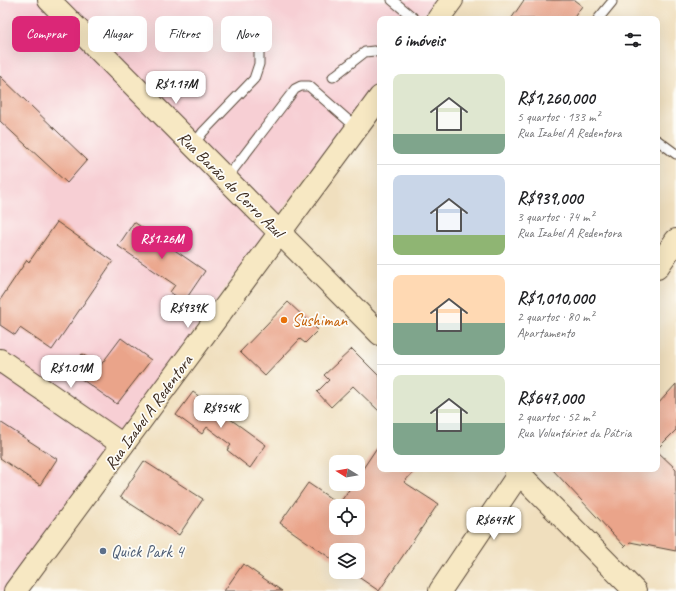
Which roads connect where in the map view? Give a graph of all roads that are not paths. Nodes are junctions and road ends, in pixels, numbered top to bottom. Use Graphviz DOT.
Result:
graph roads {
  1 [pos="49,0"];
  2 [pos="452,0"];
  3 [pos="395,1"];
  4 [pos="612,2"];
  5 [pos="412,16"];
  6 [pos="440,16"];
  7 [pos="600,16"];
  8 [pos="259,52"];
  9 [pos="377,52"];
  10 [pos="333,77"];
  11 [pos="377,101"];
  12 [pos="358,128"];
  13 [pos="660,142"];
  14 [pos="193,146"];
  15 [pos="676,154"];
  16 [pos="226,179"];
  17 [pos="280,233"];
  18 [pos="676,240"];
  19 [pos="660,264"];
  20 [pos="377,331"];
  21 [pos="0,360"];
  22 [pos="123,445"];
  23 [pos="518,472"];
  24 [pos="521,472"];
  25 [pos="15,591"];
  26 [pos="440,591"];
  27 [pos="635,591"];
  1 -- 14 [label="main road, Rua Barão do Cerro Azul"];
  2 -- 6 [label="main road"];
  3 -- 5 [label="lane"];
  4 -- 7 [label="lane"];
  8 -- 14 [label="lane"];
  9 -- 10 [label="lane"];
  11 -- 12 [label="main road, Rua Izabel A Redentora"];
  12 -- 16 [label="lane"];
  12 -- 17 [label="main road, Rua Izabel A Redentora"];
  13 -- 15 [label="lane"];
  14 -- 16 [label="main road, Rua Barão do Cerro Azul"];
  16 -- 17 [label="main road, Rua Barão do Cerro Azul"];
  17 -- 20 [label="main road, Rua Barão do Cerro Azul"];
  17 -- 22 [label="main road, Rua Izabel A Redentora"];
  18 -- 19 [label="main road"];
  21 -- 22 [label="main road"];
  22 -- 25 [label="main road, Rua Izabel A Redentora"];
  23 -- 26 [label="main road"];
  24 -- 27 [label="main road"];
}
